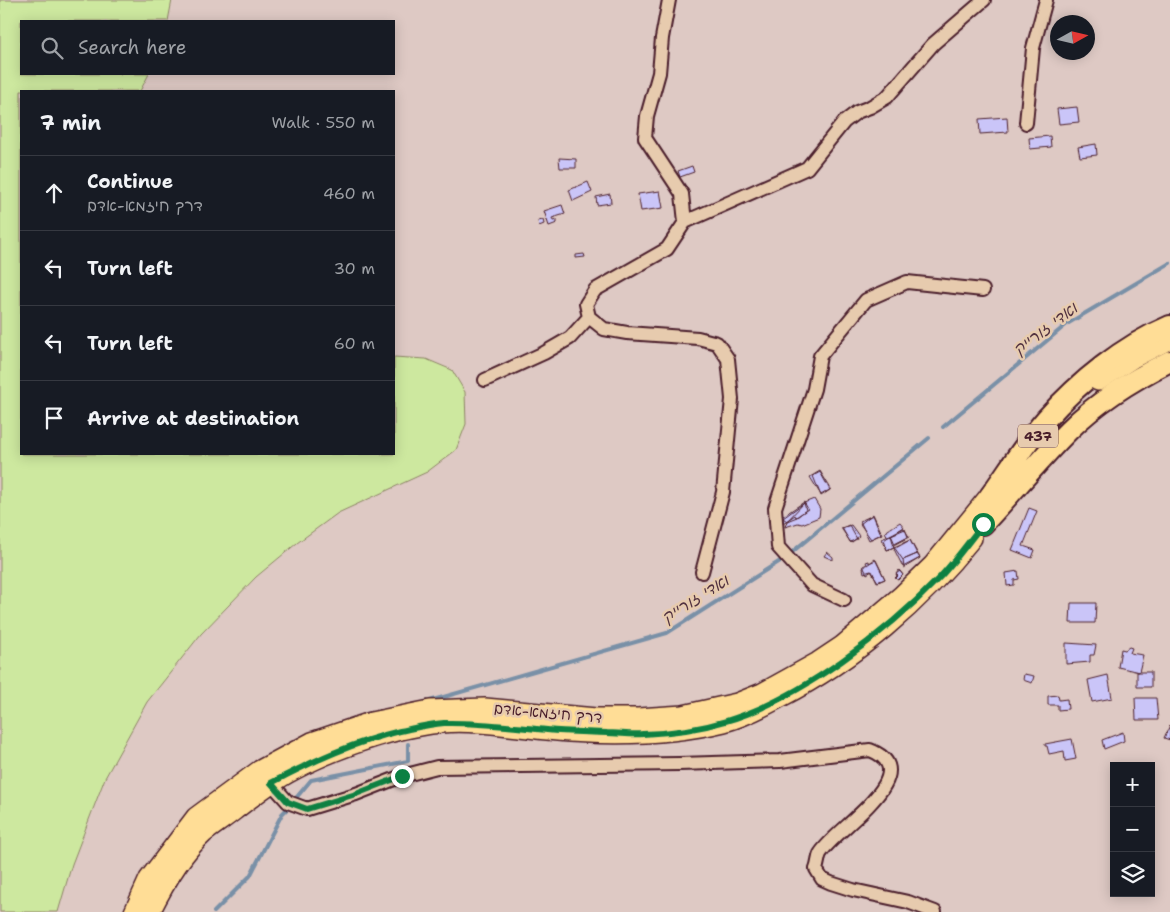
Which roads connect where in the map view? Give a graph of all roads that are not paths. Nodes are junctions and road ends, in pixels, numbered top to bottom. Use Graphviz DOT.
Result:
graph roads {
  1 [pos="669,0"];
  2 [pos="984,0"];
  3 [pos="1046,0"];
  4 [pos="1026,123"];
  5 [pos="686,222"];
  6 [pos="983,290"];
  7 [pos="589,318"];
  8 [pos="1170,326"];
  9 [pos="1170,339"];
  10 [pos="1170,349"];
  11 [pos="1170,361"];
  12 [pos="485,380"];
  13 [pos="990,496"];
  14 [pos="983,524"];
  15 [pos="702,572"];
  16 [pos="844,600"];
  17 [pos="271,783"];
  18 [pos="134,912"];
  19 [pos="150,912"];
  20 [pos="935,912"];
  1 -- 5 [label="street"];
  2 -- 5 [label="street"];
  3 -- 4 [label="street"];
  5 -- 7 [label="street"];
  6 -- 16 [label="street"];
  7 -- 12 [label="street"];
  7 -- 15 [label="street"];
  8 -- 13 [label="highway"];
  9 -- 13 [label="main road, 437"];
  10 -- 14 [label="main road, 437"];
  11 -- 14 [label="highway"];
  13 -- 18 [label="main road, דרך חיזמא-אדם / 437"];
  14 -- 17 [label="main road, דרך חיזמא-אדם / 437"];
  17 -- 19 [label="main road, דרך חיזמא-אדם / 437"];
  17 -- 20 [label="street"];
}
